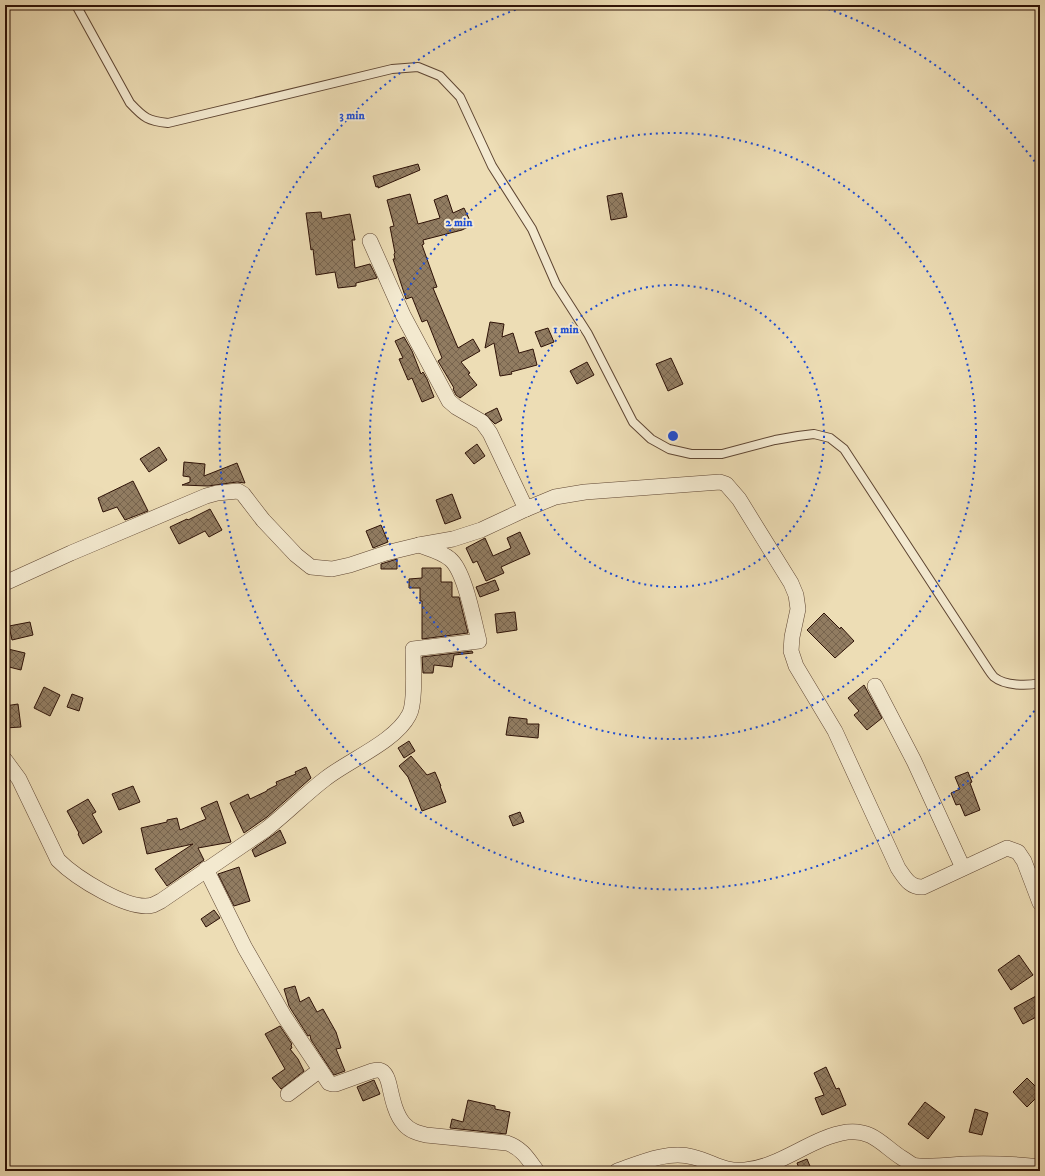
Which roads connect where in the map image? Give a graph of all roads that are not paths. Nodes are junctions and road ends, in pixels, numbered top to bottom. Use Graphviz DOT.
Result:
graph roads {
  1 [pos="76,5"];
  2 [pos="370,241"];
  3 [pos="526,509"];
  4 [pos="420,545"];
  5 [pos="5,583"];
  6 [pos="1040,682"];
  7 [pos="874,686"];
  8 [pos="5,760"];
  9 [pos="963,868"];
  10 [pos="206,869"];
  11 [pos="1040,903"];
  12 [pos="320,1070"];
  13 [pos="288,1094"];
  14 [pos="1040,1167"];
  15 [pos="911,1168"];
  16 [pos="537,1171"];
  17 [pos="617,1171"];
  1 -- 6 [label="lane"];
  2 -- 3 [label="street"];
  3 -- 4 [label="street"];
  3 -- 9 [label="street"];
  4 -- 5 [label="street"];
  4 -- 10 [label="street"];
  7 -- 9 [label="street"];
  8 -- 10 [label="street"];
  9 -- 11 [label="street"];
  10 -- 12 [label="street"];
  12 -- 13 [label="street"];
  12 -- 16 [label="street"];
  14 -- 15 [label="street"];
  15 -- 17 [label="street"];
}
